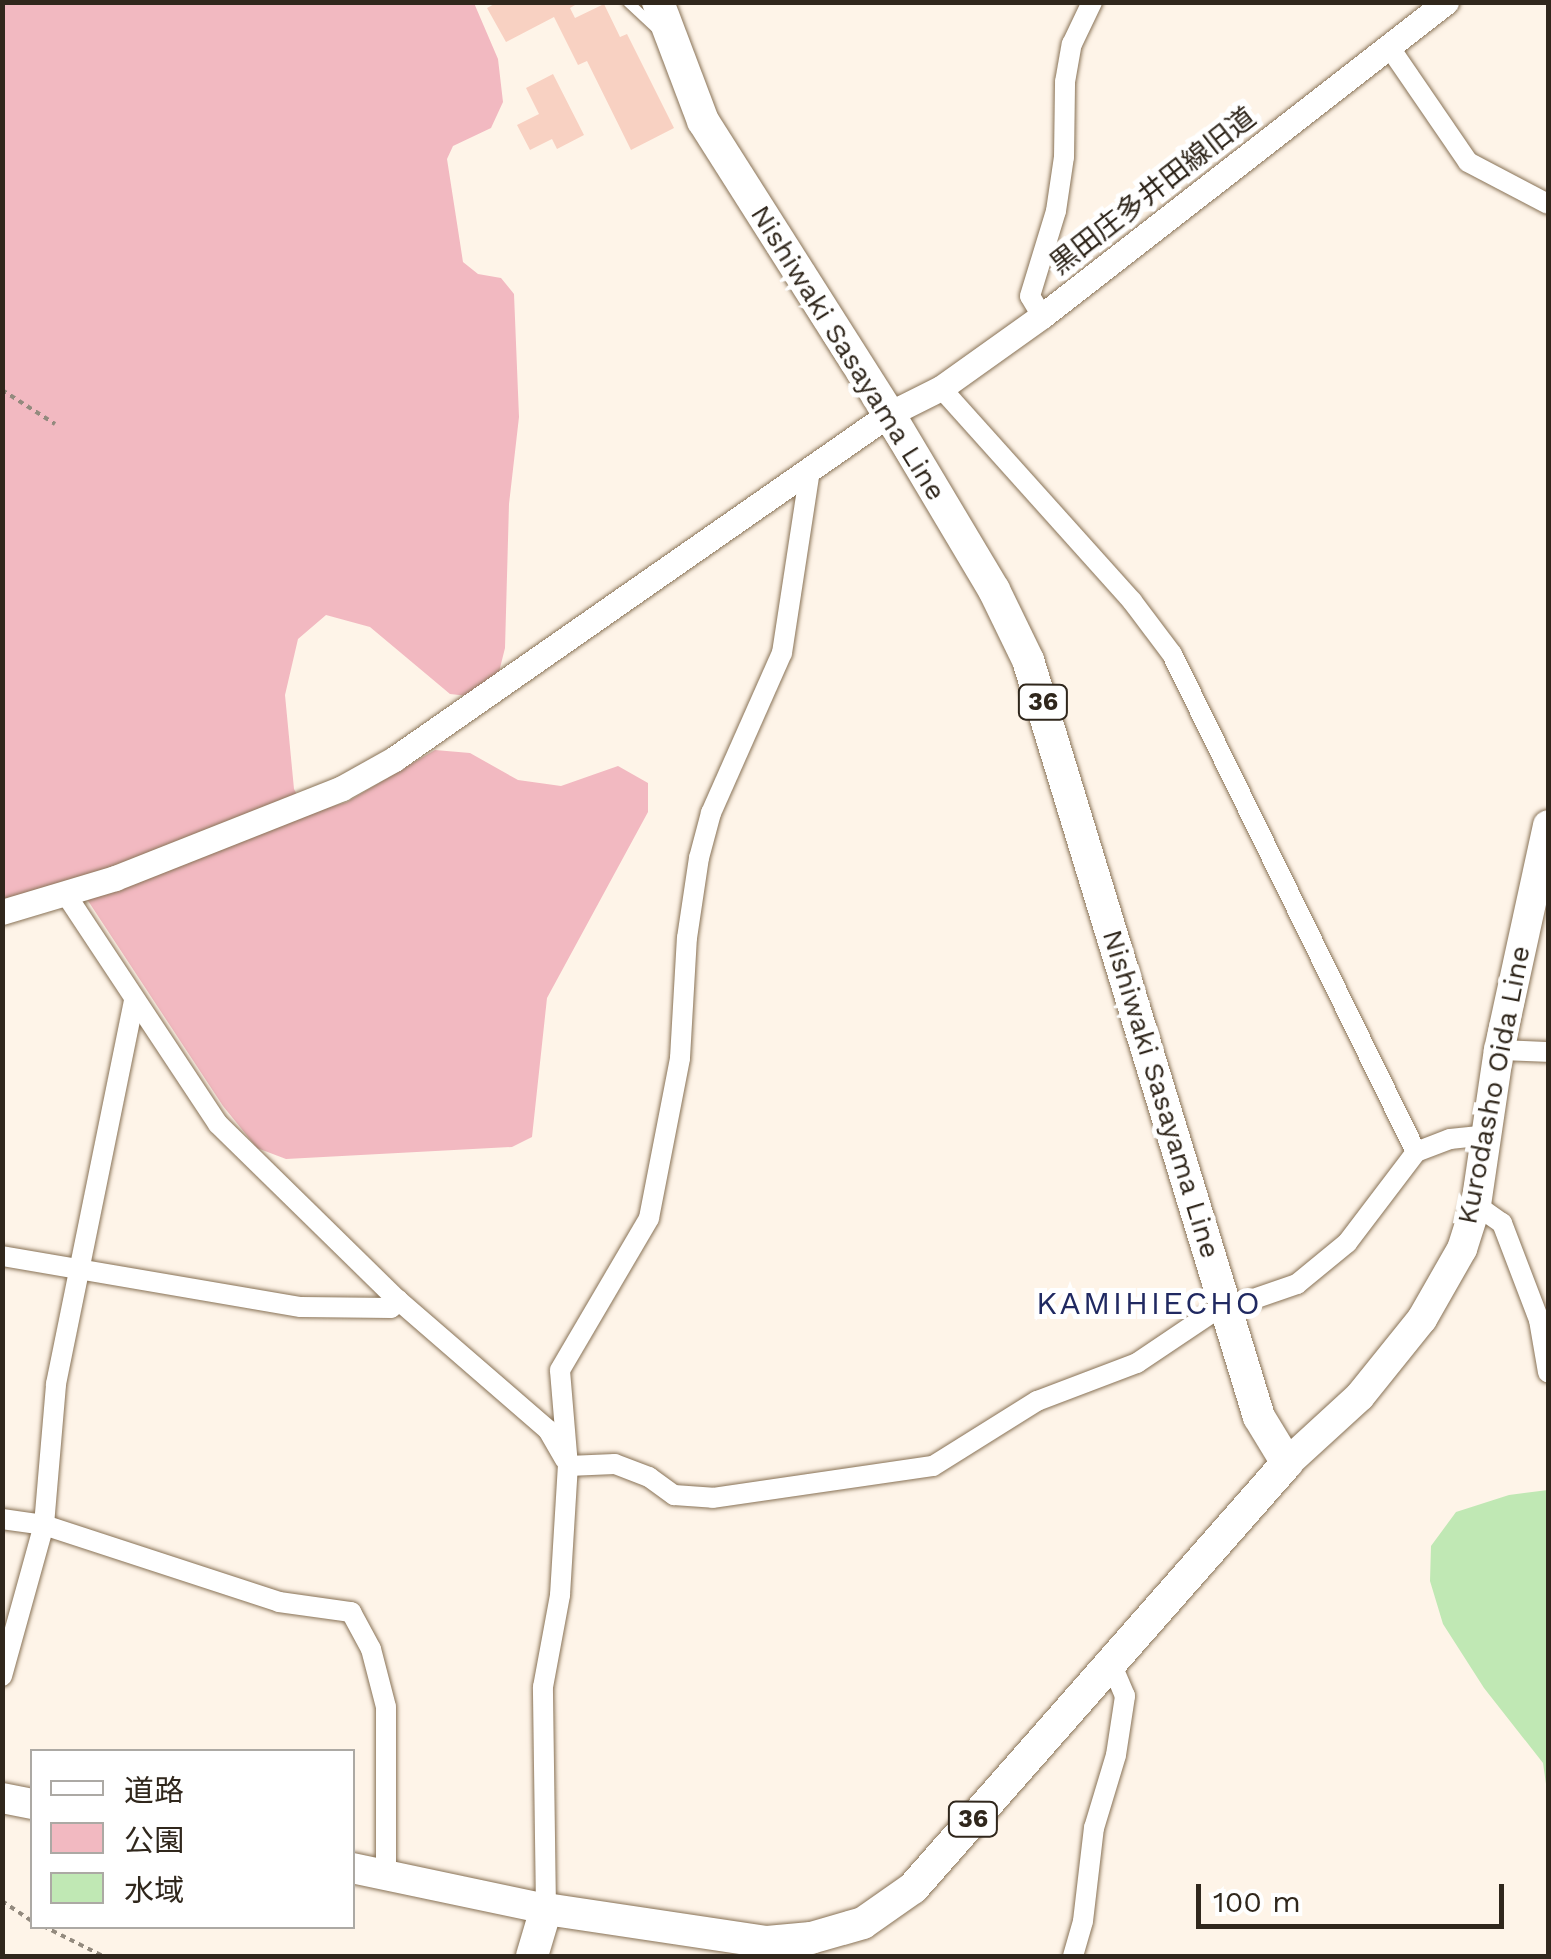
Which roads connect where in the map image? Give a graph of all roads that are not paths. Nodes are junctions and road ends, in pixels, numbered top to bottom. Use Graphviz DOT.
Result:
graph roads {
  1 [pos="628,2"];
  2 [pos="1092,2"];
  3 [pos="1446,2"];
  4 [pos="663,18"];
  5 [pos="1390,48"];
  6 [pos="1548,204"];
  7 [pos="1042,316"];
  8 [pos="941,388"];
  9 [pos="889,414"];
  10 [pos="810,471"];
  11 [pos="1548,825"];
  12 [pos="65,893"];
  13 [pos="2,912"];
  14 [pos="134,1002"];
  15 [pos="1500,1050"];
  16 [pos="1548,1052"];
  17 [pos="1487,1135"];
  18 [pos="1416,1152"];
  19 [pos="1476,1205"];
  20 [pos="2,1256"];
  21 [pos="82,1270"];
  22 [pos="398,1300"];
  23 [pos="1226,1306"];
  24 [pos="1548,1372"];
  25 [pos="1288,1463"];
  26 [pos="568,1466"];
  27 [pos="2,1518"];
  28 [pos="44,1525"];
  29 [pos="1110,1660"];
  30 [pos="2,1676"];
  31 [pos="2,1798"];
  32 [pos="30,1804"];
  33 [pos="355,1869"];
  34 [pos="386,1875"];
  35 [pos="546,1909"];
  36 [pos="532,1956"];
  37 [pos="1072,1956"];
  1 -- 4 [label="lane"];
  2 -- 7 [label="street"];
  3 -- 5 [label="street, 黒田庄多井田線旧道"];
  4 -- 9 [label="main road, Nishiwaki Sasayama Line / 36"];
  5 -- 6 [label="street"];
  5 -- 7 [label="street, 黒田庄多井田線旧道"];
  7 -- 8 [label="street, 黒田庄多井田線旧道"];
  8 -- 9 [label="street, 黒田庄多井田線旧道"];
  8 -- 18 [label="street"];
  9 -- 10 [label="street, 黒田庄多井田線旧道"];
  9 -- 23 [label="main road, Nishiwaki Sasayama Line / 36"];
  10 -- 12 [label="street, 黒田庄多井田線旧道"];
  10 -- 26 [label="street"];
  11 -- 15 [label="main road, Kurodasho Oida Line"];
  12 -- 13 [label="street, 黒田庄多井田線旧道"];
  12 -- 14 [label="street"];
  14 -- 21 [label="street"];
  14 -- 22 [label="street"];
  15 -- 16 [label="street"];
  15 -- 17 [label="main road, Kurodasho Oida Line"];
  17 -- 18 [label="street"];
  17 -- 19 [label="main road, Kurodasho Oida Line"];
  18 -- 23 [label="street"];
  19 -- 24 [label="street"];
  19 -- 25 [label="main road, Kurodasho Oida Line"];
  20 -- 21 [label="street"];
  21 -- 22 [label="street"];
  21 -- 28 [label="street"];
  22 -- 26 [label="street"];
  23 -- 25 [label="main road, Nishiwaki Sasayama Line / 36"];
  23 -- 26 [label="street"];
  25 -- 29 [label="main road, 36"];
  26 -- 35 [label="street"];
  27 -- 28 [label="street"];
  28 -- 30 [label="street"];
  28 -- 34 [label="street"];
  29 -- 35 [label="main road, 36"];
  29 -- 37 [label="street"];
  31 -- 32 [label="main road"];
  33 -- 34 [label="main road"];
  34 -- 35 [label="main road"];
  35 -- 36 [label="main road"];
}
